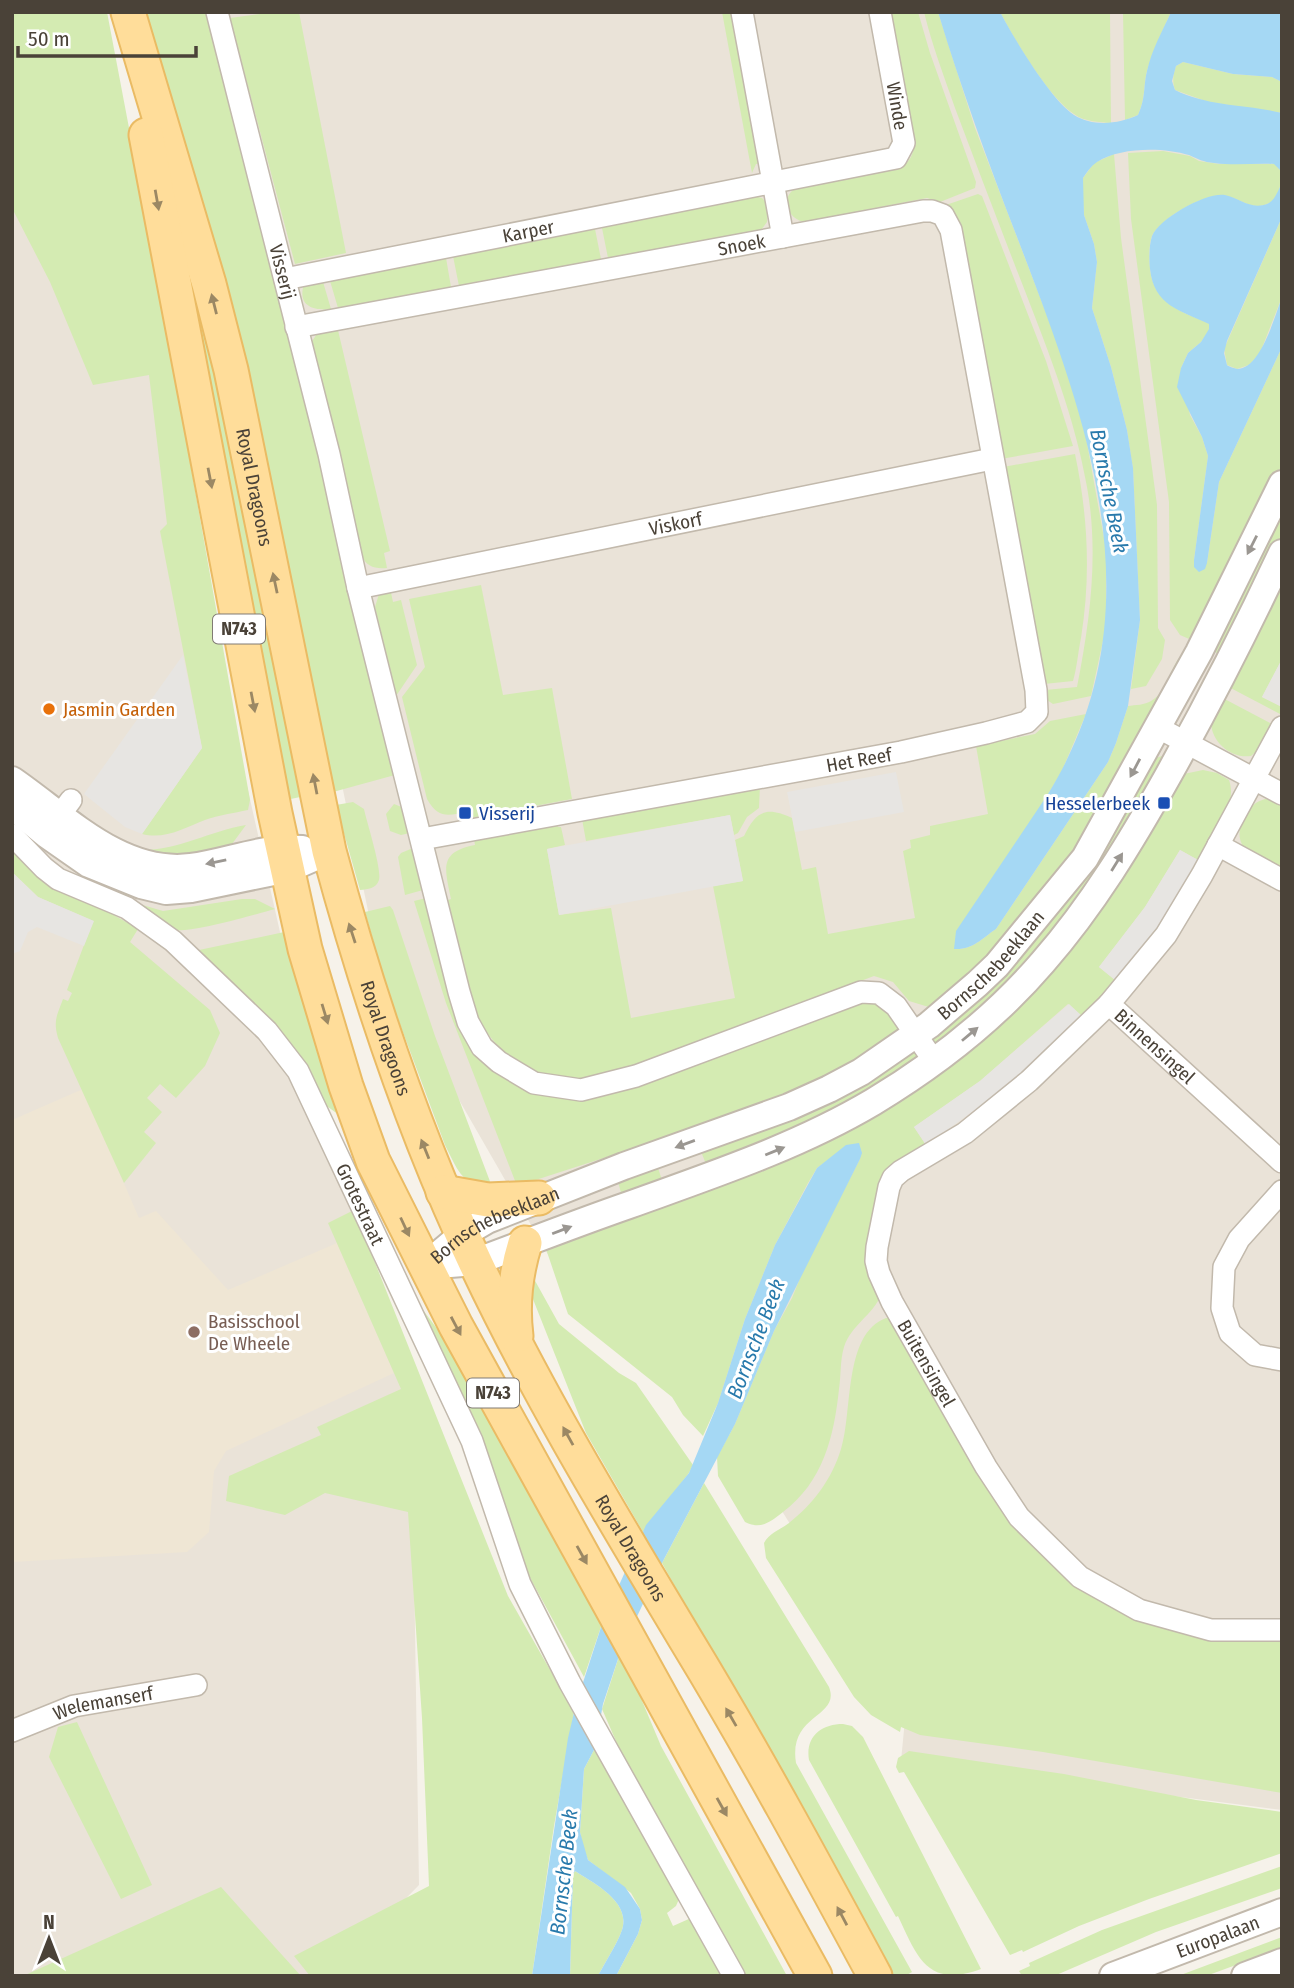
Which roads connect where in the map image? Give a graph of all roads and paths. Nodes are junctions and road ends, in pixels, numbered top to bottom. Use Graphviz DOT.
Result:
graph roads {
  1 [pos="126,12"];
  2 [pos="217,12"];
  3 [pos="742,12"];
  4 [pos="880,12"];
  5 [pos="773,181"];
  6 [pos="783,237"];
  7 [pos="285,279"];
  8 [pos="296,327"];
  9 [pos="992,458"];
  10 [pos="1282,484"];
  11 [pos="1282,553"];
  12 [pos="358,588"];
  13 [pos="1157,727"];
  14 [pos="1282,727"];
  15 [pos="1186,743"];
  16 [pos="1254,779"];
  17 [pos="12,780"];
  18 [pos="1282,794"];
  19 [pos="19,816"];
  20 [pos="422,839"];
  21 [pos="1218,845"];
  22 [pos="329,851"];
  23 [pos="286,858"];
  24 [pos="1282,880"];
  25 [pos="1109,1004"];
  26 [pos="916,1034"];
  27 [pos="934,1061"];
  28 [pos="1282,1162"];
  29 [pos="1282,1191"];
  30 [pos="443,1192"];
  31 [pos="539,1198"];
  32 [pos="525,1244"];
  33 [pos="469,1248"];
  34 [pos="425,1266"];
  35 [pos="517,1345"];
  36 [pos="1282,1360"];
  37 [pos="1282,1630"];
  38 [pos="196,1685"];
  39 [pos="12,1731"];
  40 [pos="1282,1912"];
  41 [pos="1282,1962"];
  42 [pos="734,1976"];
  43 [pos="815,1976"];
  44 [pos="874,1976"];
  45 [pos="1113,1976"];
  46 [pos="1245,1976"];
  22 -- 1 [label="main road, Royal Dragoons / N743, one-way"];
  1 -- 23 [label="main road, Royal Dragoons / N743, one-way"];
  2 -- 7 [label="street, Visserij"];
  3 -- 5 [label="street"];
  4 -- 5 [label="street, Winde"];
  5 -- 6 [label="street"];
  5 -- 7 [label="street, Karper"];
  6 -- 8 [label="street, Snoek"];
  6 -- 9 [label="street, Snoek"];
  7 -- 8 [label="street, Visserij"];
  8 -- 12 [label="street, Visserij"];
  9 -- 12 [label="street, Viskorf"];
  9 -- 20 [label="street, Het Reef"];
  10 -- 13 [label="street, Bornschebeeklaan, one-way"];
  11 -- 15 [label="street, Bornschebeeklaan"];
  12 -- 20 [label="street, Visserij"];
  13 -- 15 [label="street"];
  13 -- 26 [label="street, Bornschebeeklaan, one-way"];
  14 -- 16 [label="street, Binnensingel"];
  15 -- 16 [label="street"];
  27 -- 15 [label="street, Bornschebeeklaan, one-way"];
  16 -- 18 [label="street"];
  16 -- 21 [label="street, Binnensingel"];
  17 -- 19 [label="street, Grotestraat"];
  19 -- 23 [label="street, Grotestraat"];
  19 -- 42 [label="street, Grotestraat"];
  20 -- 26 [label="street, Visserij"];
  21 -- 24 [label="street"];
  21 -- 25 [label="street, Binnensingel"];
  22 -- 23 [label="street, Grotestraat"];
  30 -- 22 [label="main road, Royal Dragoons / N743, one-way"];
  23 -- 34 [label="main road, Royal Dragoons / N743, one-way"];
  25 -- 28 [label="street, Binnensingel"];
  25 -- 37 [label="street, Buitensingel"];
  26 -- 27 [label="street, Visserij"];
  26 -- 31 [label="street, Bornschebeeklaan, one-way"];
  32 -- 27 [label="street, Bornschebeeklaan, one-way"];
  29 -- 36 [label="street"];
  30 -- 31 [label="main road"];
  30 -- 33 [label="main road, Royal Dragoons / N743"];
  31 -- 33 [label="street, Bornschebeeklaan"];
  32 -- 33 [label="street, Bornschebeeklaan"];
  32 -- 35 [label="main road"];
  33 -- 34 [label="street, Bornschebeeklaan"];
  33 -- 35 [label="main road, Royal Dragoons / N743"];
  34 -- 43 [label="main road, Royal Dragoons / N743, one-way"];
  44 -- 35 [label="main road, Royal Dragoons / N743, one-way"];
  38 -- 39 [label="street, Welemanserf"];
  40 -- 45 [label="street, Europalaan"];
  41 -- 46 [label="street"];
}
